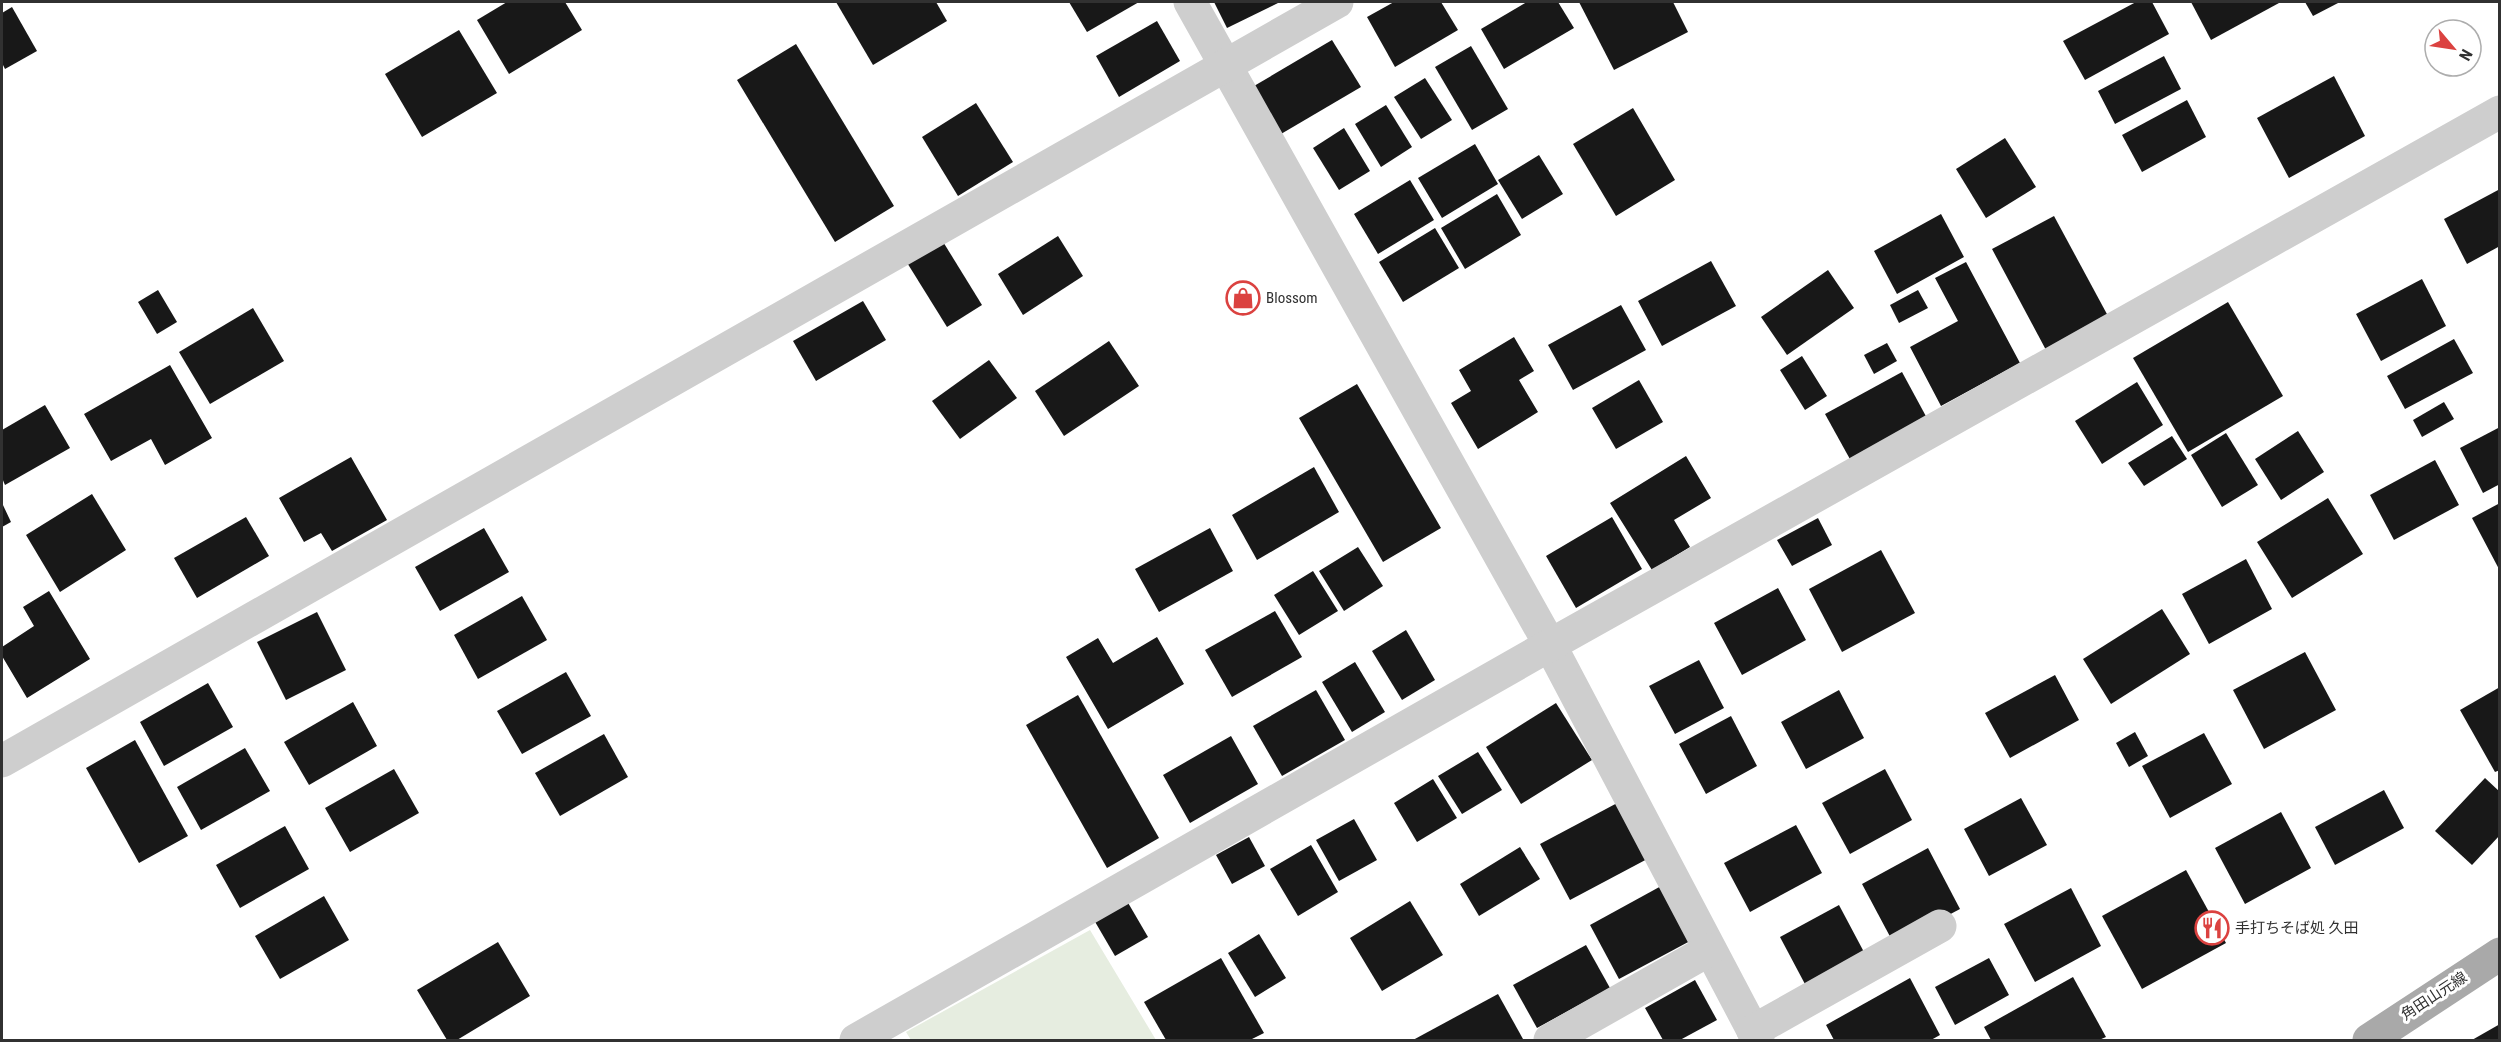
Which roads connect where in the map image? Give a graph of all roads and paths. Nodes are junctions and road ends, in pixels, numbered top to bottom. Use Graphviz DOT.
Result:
graph roads {
  1 [pos="1190,2"];
  2 [pos="1337,2"];
  3 [pos="1225,64"];
  4 [pos="2499,112"];
  5 [pos="1550,645"];
  6 [pos="2,761"];
  7 [pos="1940,926"];
  8 [pos="1709,950"];
  9 [pos="2499,954"];
  10 [pos="1756,1036"];
  11 [pos="856,1041"];
  12 [pos="1550,1041"];
  13 [pos="2369,1041"];
  1 -- 3 [label="street"];
  2 -- 3 [label="street"];
  3 -- 5 [label="street"];
  3 -- 6 [label="street"];
  4 -- 5 [label="street"];
  5 -- 8 [label="street"];
  5 -- 11 [label="street"];
  7 -- 10 [label="street"];
  8 -- 10 [label="street"];
  8 -- 12 [label="street"];
  9 -- 13 [label="main road, 角田山元線"];
}
